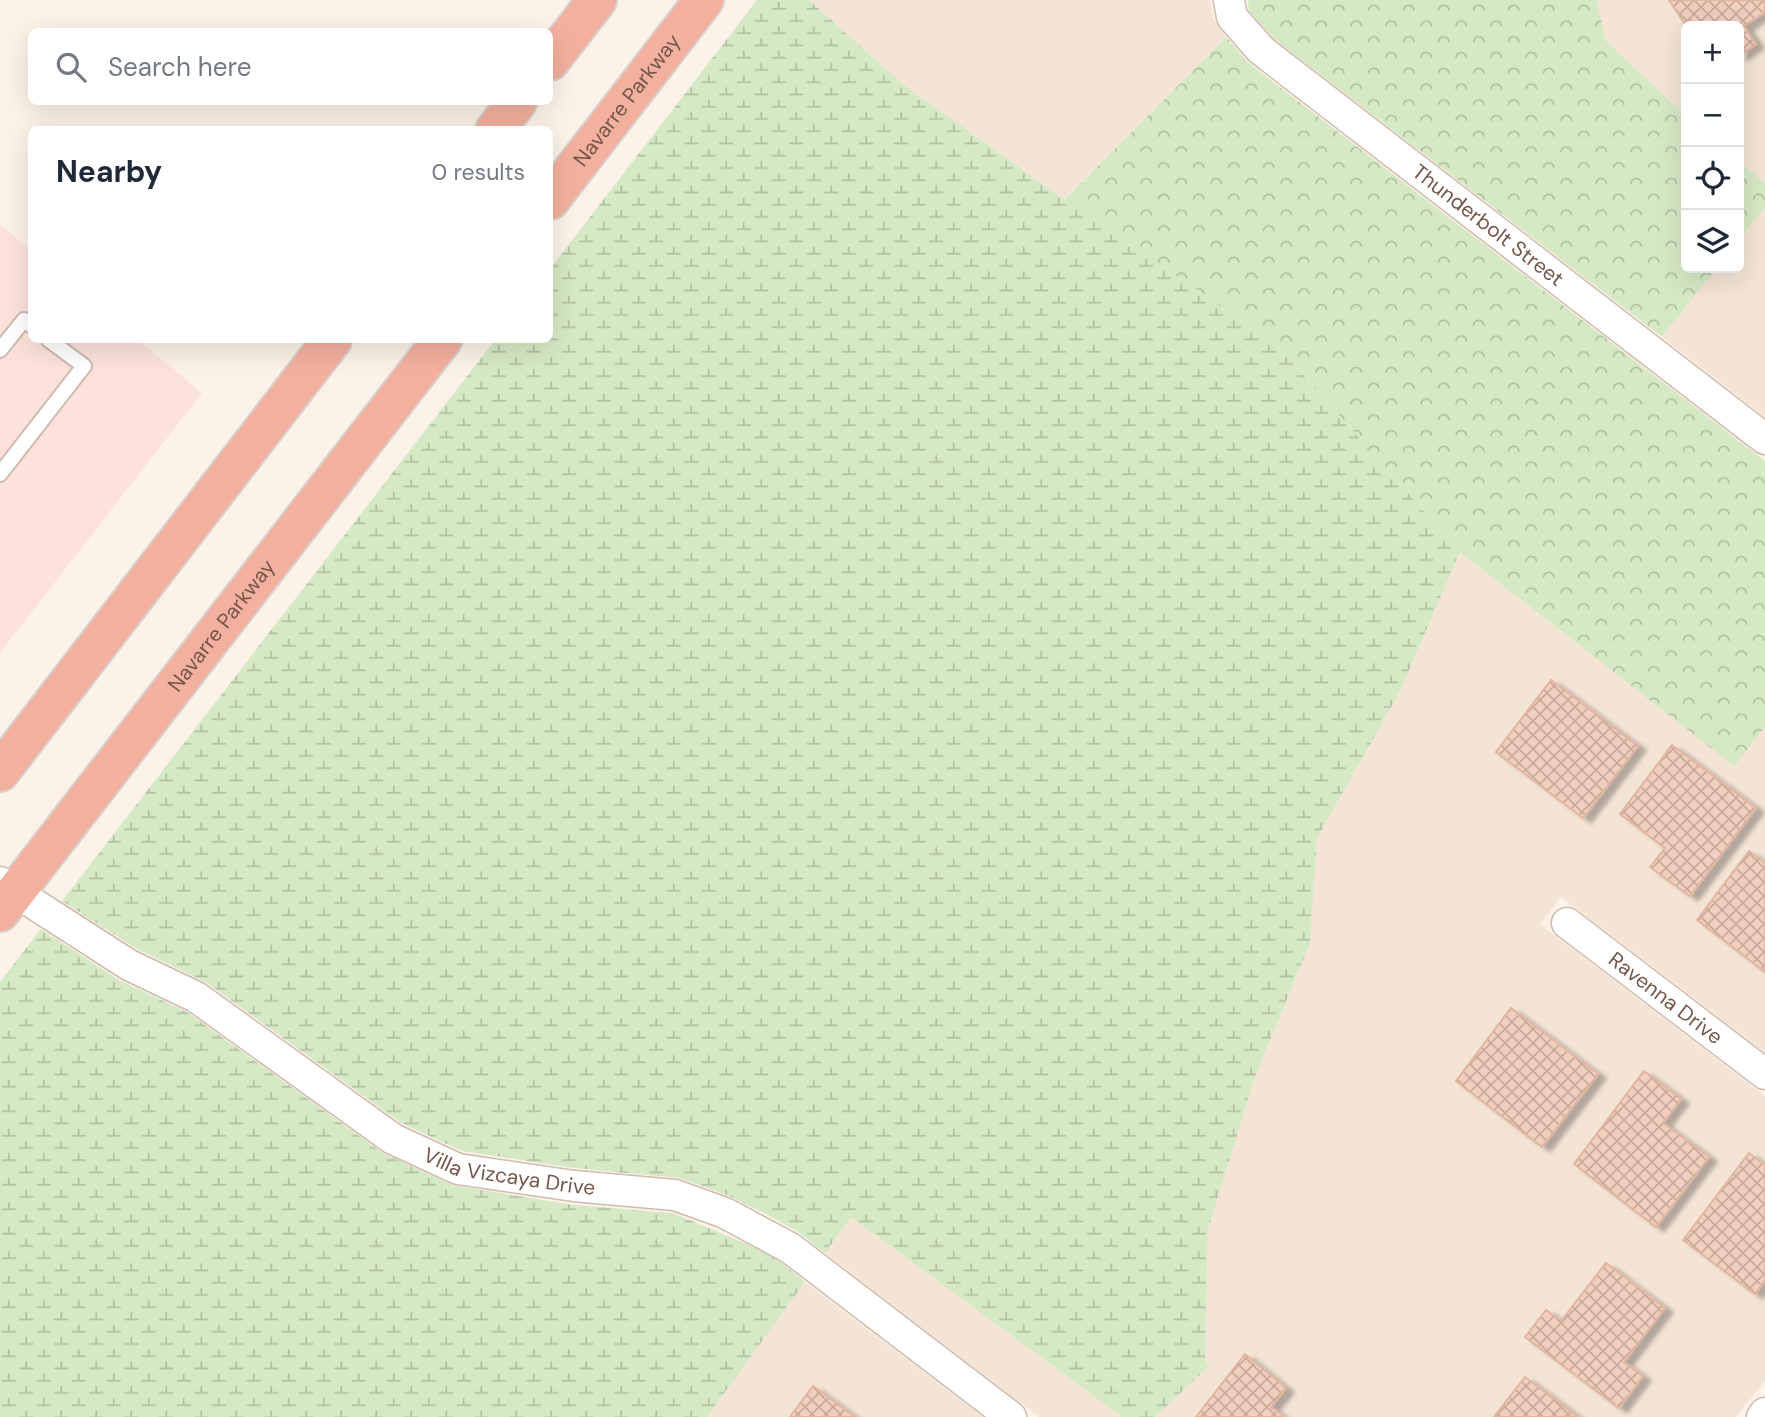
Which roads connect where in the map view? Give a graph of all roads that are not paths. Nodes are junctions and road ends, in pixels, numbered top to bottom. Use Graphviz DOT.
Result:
graph roads {
  1 [pos="597,0"];
  2 [pos="704,0"];
  3 [pos="1229,0"];
  4 [pos="553,57"];
  5 [pos="515,105"];
  6 [pos="498,126"];
  7 [pos="553,196"];
  8 [pos="28,323"];
  9 [pos="53,343"];
  10 [pos="330,343"];
  11 [pos="440,343"];
  12 [pos="0,350"];
  13 [pos="1765,439"];
  14 [pos="0,474"];
  15 [pos="0,772"];
  16 [pos="5,895"];
  17 [pos="1567,923"];
  18 [pos="1765,1074"];
  19 [pos="1011,1417"];
  1 -- 4 [label="highway"];
  2 -- 7 [label="highway, Navarre Parkway"];
  3 -- 13 [label="street, Thunderbolt Street"];
  5 -- 6 [label="highway"];
  8 -- 12 [label="lane"];
  9 -- 14 [label="lane"];
  10 -- 15 [label="highway"];
  11 -- 16 [label="highway, Navarre Parkway"];
  16 -- 19 [label="street, Villa Vizcaya Drive"];
  17 -- 18 [label="street, Ravenna Drive"];
}
